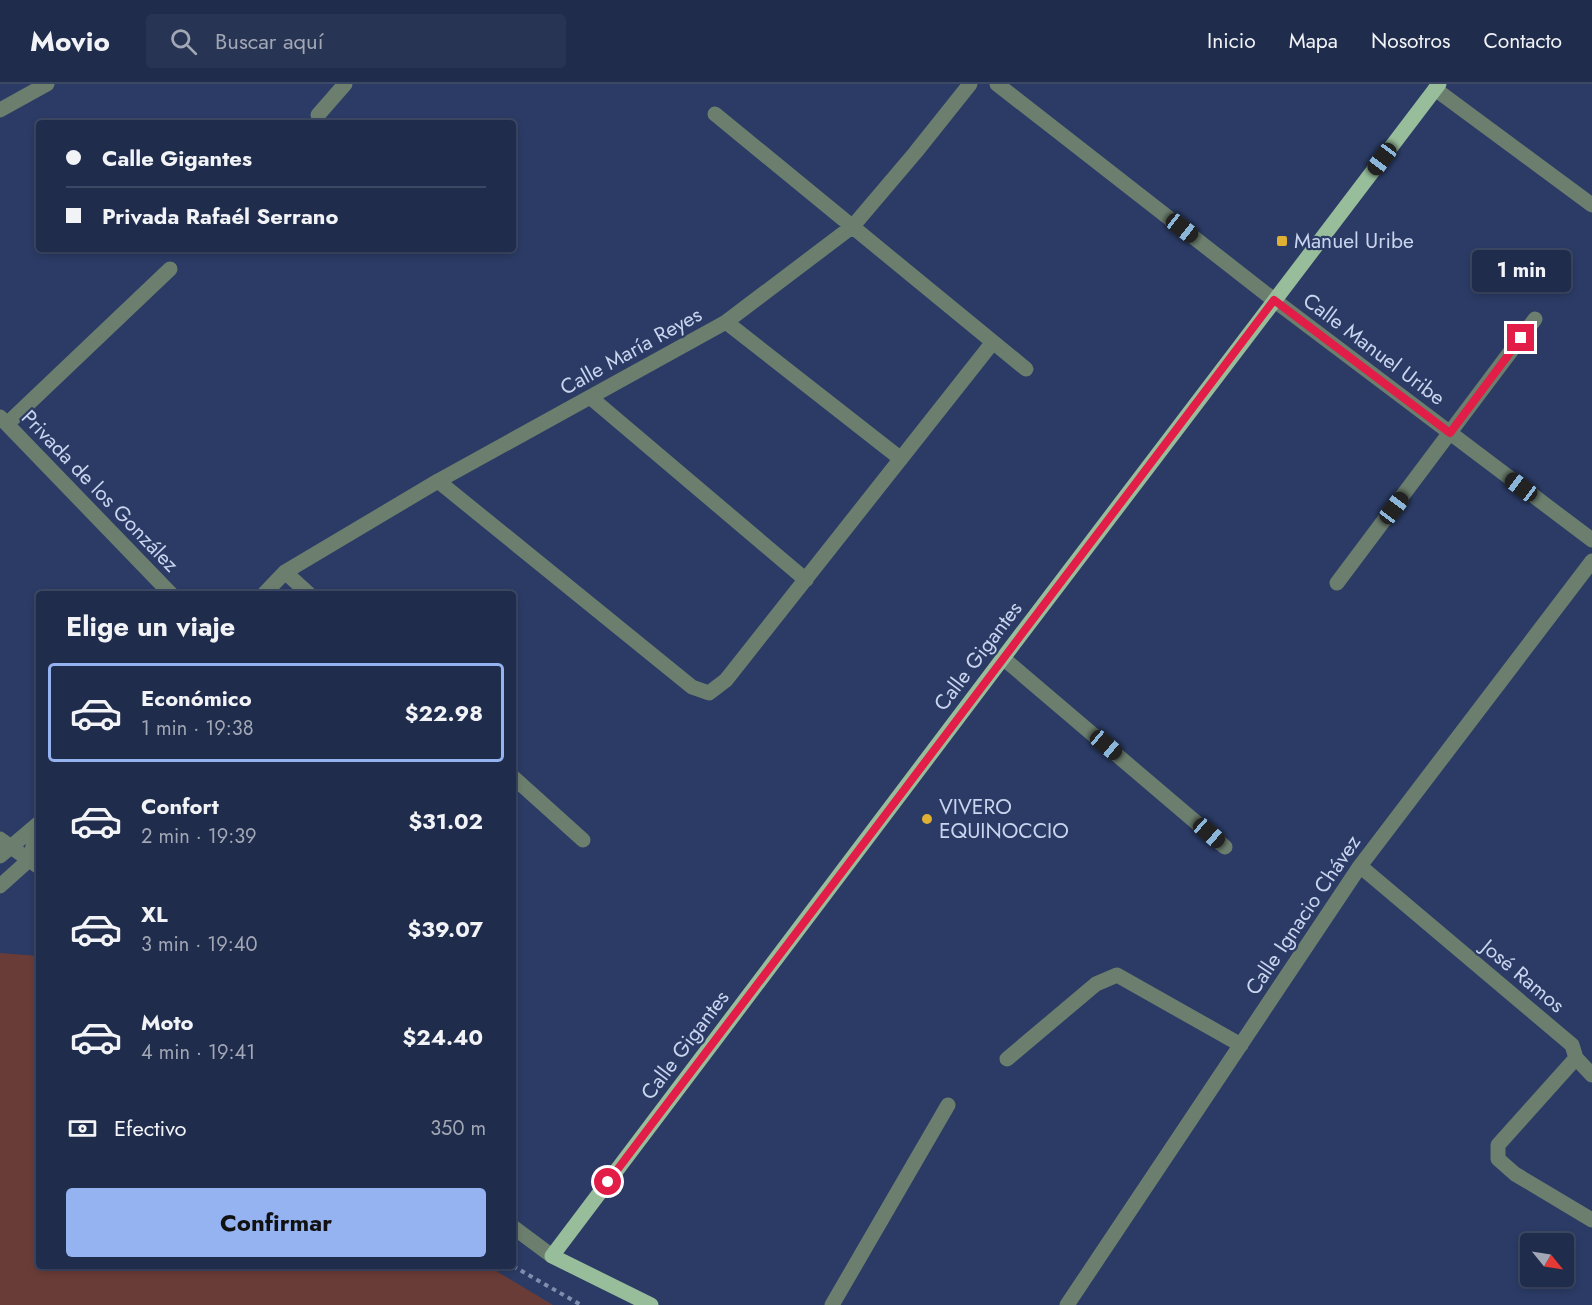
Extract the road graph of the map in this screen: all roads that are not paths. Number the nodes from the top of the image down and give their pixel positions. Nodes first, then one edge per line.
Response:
1 (47, 84) edge
2 (345, 84) edge
3 (970, 84) edge
4 (997, 84) edge
5 (1437, 87) edge
6 (0, 110) edge
7 (715, 114) dead end
8 (318, 115) dead end
9 (1592, 205) edge
10 (853, 226) junction
11 (170, 269) dead end
12 (1274, 300) junction
13 (1535, 319) dead end
14 (726, 322) junction
15 (993, 342) junction
16 (1026, 369) dead end
17 (590, 397) junction
18 (4, 421) edge
19 (1450, 433) junction
20 (901, 459) junction
21 (438, 481) junction
22 (1592, 540) edge
23 (1592, 561) edge
24 (285, 572) junction
25 (806, 580) junction
26 (1337, 583) dead end
27 (168, 591) edge
28 (267, 591) edge
29 (306, 591) edge
30 (1003, 658) junction
31 (516, 780) edge
32 (36, 827) edge
33 (583, 840) dead end
34 (4, 848) edge
35 (36, 848) edge
36 (1225, 848) dead end
37 (34, 864) edge
38 (1360, 866) junction
39 (0, 886) edge
40 (1240, 1045) junction
41 (1576, 1058) junction
42 (1007, 1059) dead end
43 (1592, 1075) edge
44 (948, 1105) dead end
45 (1592, 1220) edge
46 (516, 1229) edge
47 (552, 1256) junction
48 (651, 1305) edge
49 (832, 1305) edge
50 (1067, 1305) edge

1 - 6 street
2 - 8 street
3 - 10 street, Calle María Reyes
4 - 12 street, Calle Manuel Uribe
5 - 9 street
5 - 12 main road, Calle Gigantes
7 - 10 street
10 - 14 street, Calle María Reyes
10 - 15 street
11 - 18 street
12 - 19 street, Calle Manuel Uribe
12 - 30 main road, Calle Gigantes
13 - 19 street
14 - 17 street, Calle María Reyes
14 - 20 street
15 - 16 street
15 - 20 street
17 - 21 street, Calle María Reyes
17 - 25 street
18 - 27 street, Privada de los González
19 - 22 street, Calle Manuel Uribe
19 - 26 street
20 - 25 street
21 - 24 street, Calle María Reyes
21 - 25 street
23 - 38 street, Calle Ignacio Chávez
24 - 28 street, Calle María Reyes
24 - 29 street
30 - 36 street
30 - 47 main road, Calle Gigantes
31 - 33 street
32 - 34 street
34 - 37 street
35 - 37 street
37 - 39 street
38 - 40 street, Calle Ignacio Chávez
38 - 41 street, José Ramos
40 - 42 street
40 - 50 street, Calle Ignacio Chávez
41 - 43 street, José Ramos
41 - 45 street
44 - 49 street
46 - 47 street
47 - 48 main road

